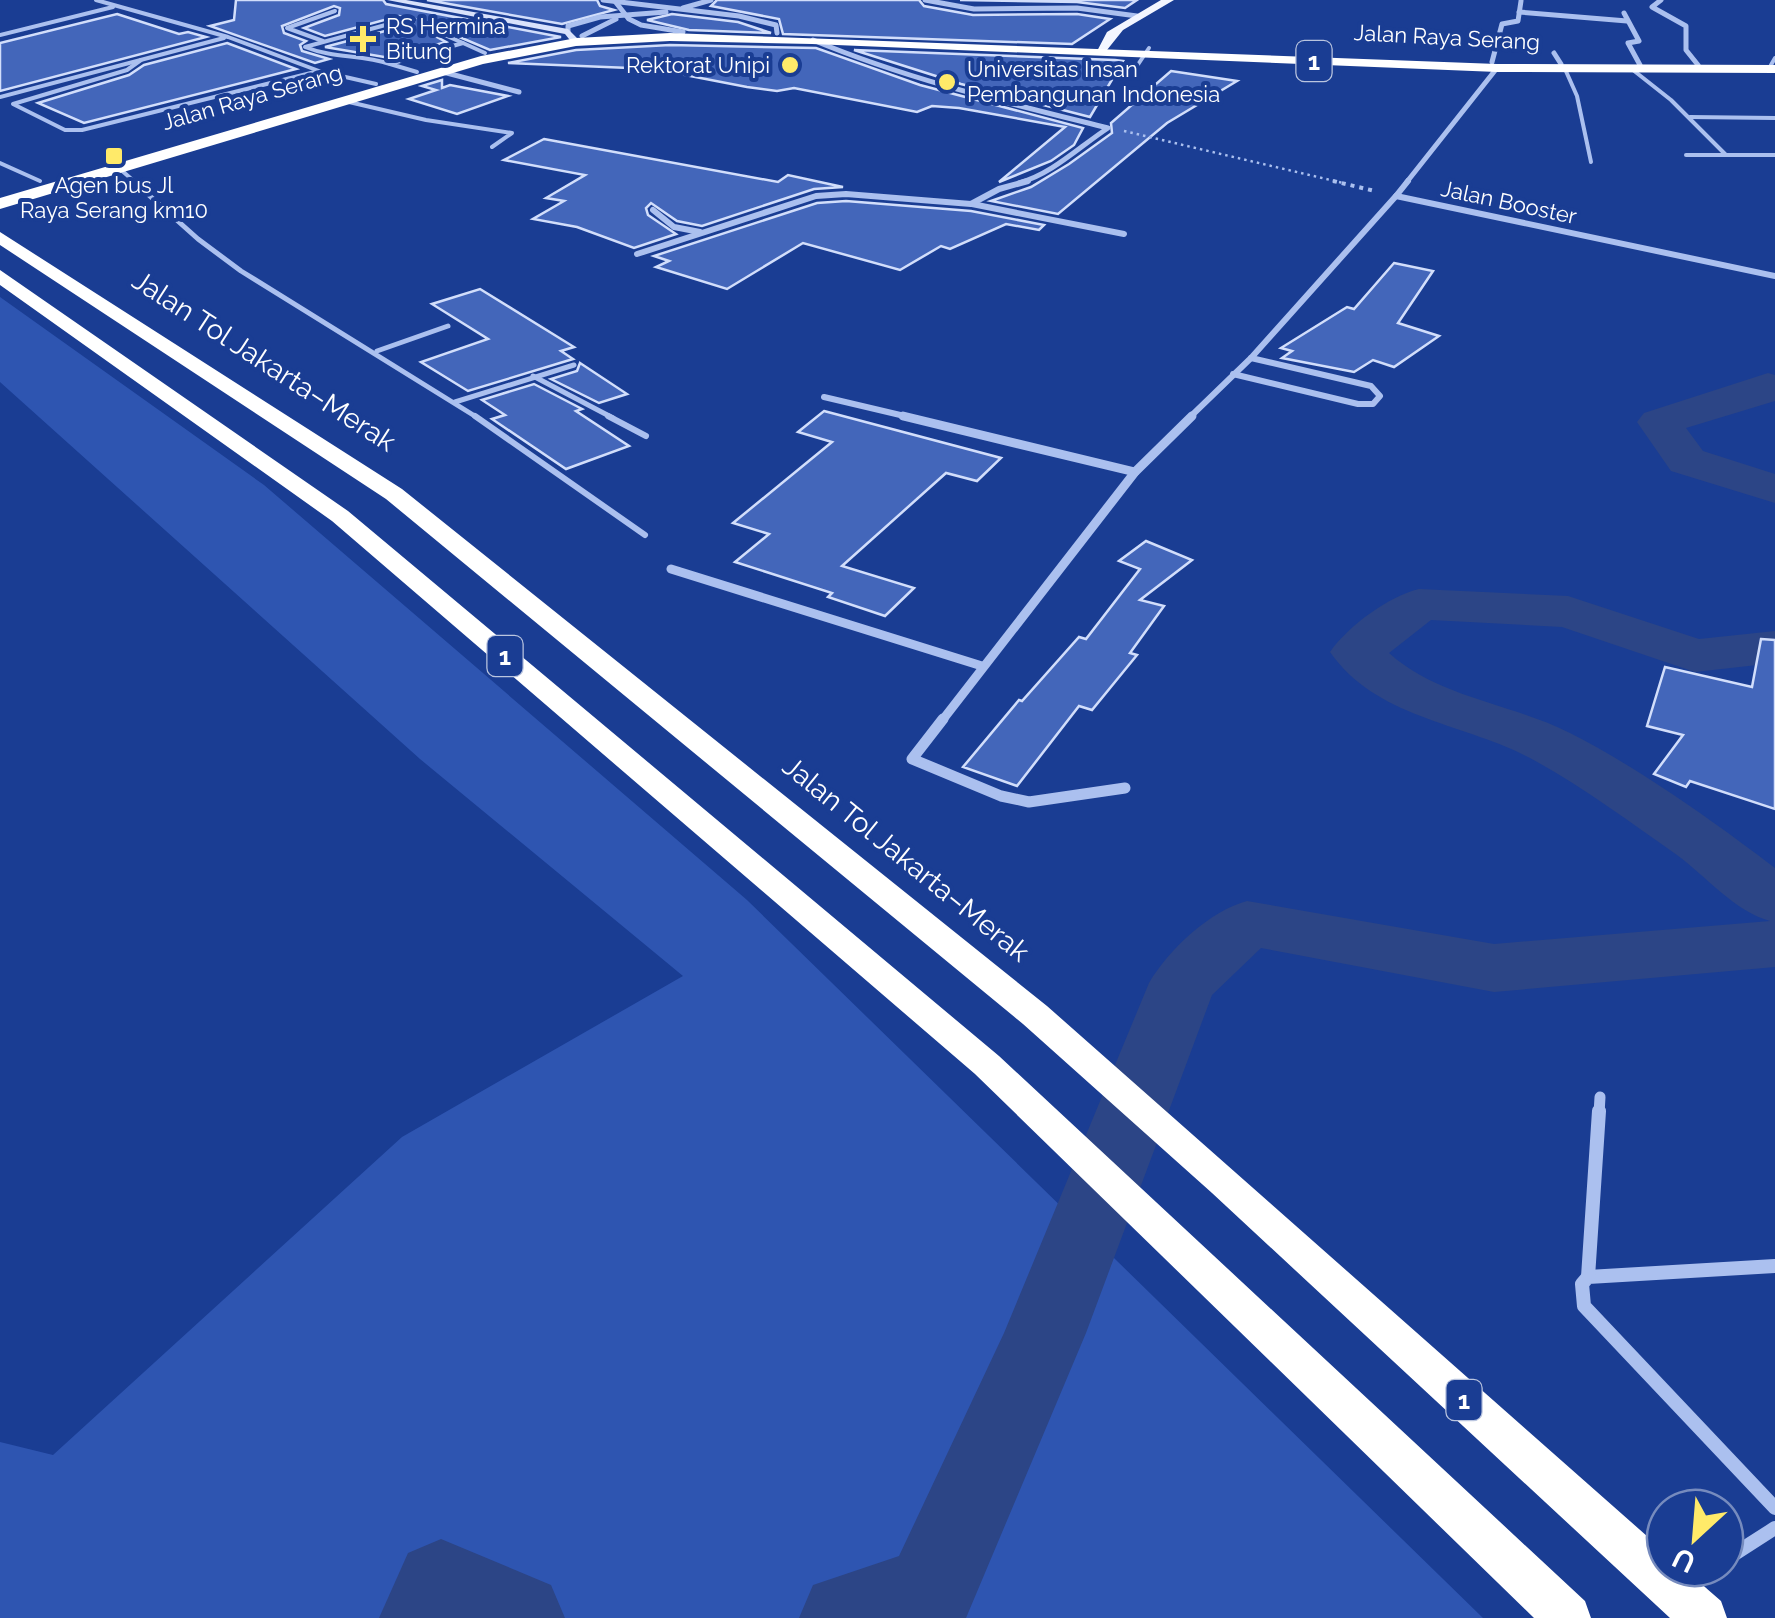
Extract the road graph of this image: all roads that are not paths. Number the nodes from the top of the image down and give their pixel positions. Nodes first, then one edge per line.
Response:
1 (96, 0) edge
2 (392, 0) edge
3 (603, 0) edge
4 (614, 0) edge
5 (710, 0) edge
6 (925, 0) edge
7 (991, 0) edge
8 (1170, 0) edge
9 (1661, 0) edge
10 (1520, 2) edge
11 (117, 6) junction
12 (979, 7) junction
13 (619, 10) junction
14 (336, 12) dead end
15 (672, 12) junction
16 (1519, 12) junction
17 (1624, 13) dead end
18 (1137, 16) junction
19 (411, 22) dead end
20 (1627, 22) junction
21 (682, 32) junction
22 (440, 33) dead end
23 (777, 33) junction
24 (0, 35) edge
25 (574, 36) junction
26 (228, 37) junction
27 (323, 40) junction
28 (812, 40) junction
29 (463, 43) junction
30 (1100, 48) junction
31 (485, 52) junction
32 (1148, 52) junction
33 (141, 60) junction
34 (1560, 62) junction
35 (390, 64) junction
36 (1774, 64) edge
37 (1698, 65) junction
38 (1637, 67) junction
39 (1493, 68) junction
40 (320, 72) junction
41 (416, 72) junction
42 (443, 72) junction
43 (1131, 76) dead end
44 (376, 84) junction
45 (519, 92) dead end
46 (0, 98) edge
47 (349, 102) junction
48 (1688, 118) junction
49 (1775, 118) edge
50 (492, 147) dead end
51 (1686, 155) dead end
52 (1726, 155) junction
53 (1775, 155) edge
54 (1591, 162) dead end
55 (0, 163) edge
56 (127, 164) junction
57 (40, 181) junction
58 (0, 193) edge
59 (1396, 196) junction
60 (0, 204) edge
61 (971, 204) junction
62 (653, 210) dead end
63 (706, 232) junction
64 (0, 234) edge
65 (1124, 234) dead end
66 (637, 254) dead end
67 (0, 276) edge
68 (1775, 276) edge
69 (448, 326) dead end
70 (377, 351) junction
71 (1251, 358) junction
72 (574, 365) dead end
73 (1233, 374) junction
74 (533, 376) junction
75 (824, 397) dead end
76 (456, 402) junction
77 (646, 436) dead end
78 (1135, 472) junction
79 (645, 535) dead end
80 (671, 569) dead end
81 (982, 666) junction
82 (1125, 788) dead end
83 (1600, 1097) dead end
84 (1775, 1266) edge
85 (1588, 1277) junction
86 (1775, 1508) edge
87 (1775, 1528) edge
88 (1745, 1547) edge
89 (1568, 1618) edge
90 (1704, 1618) edge

1 - 11 lane
2 - 25 street
3 - 15 street
4 - 13 street, bridge
5 - 15 street
6 - 12 street
7 - 12 street
8 - 18 main road
9 - 37 street
10 - 16 street
11 - 24 lane
11 - 26 lane
12 - 18 street
13 - 21 street, bridge
13 - 25 street, bridge
14 - 27 lane
15 - 23 street
15 - 25 street
16 - 20 street
16 - 39 street, Jalan Booster
17 - 20 street
18 - 30 main road
19 - 27 lane
20 - 38 street
21 - 23 highway, Jalan Raya Serang / 1
21 - 25 highway, Jalan Raya Serang / 1
22 - 29 lane
23 - 30 highway, Jalan Raya Serang / 1
25 - 28 highway, Jalan Raya Serang / 1
25 - 31 highway, Jalan Raya Serang / 1
25 - 42 highway, Jalan Raya Serang / 1
26 - 33 lane
26 - 40 lane
27 - 35 lane
28 - 30 highway, Jalan Raya Serang / 1
28 - 61 street
29 - 31 lane
29 - 35 lane
30 - 32 highway, Jalan Raya Serang / 1
31 - 41 highway, Jalan Raya Serang / 1
32 - 39 highway, Jalan Raya Serang / 1
32 - 39 highway, Jalan Raya Serang / 1
32 - 43 lane
33 - 40 lane
33 - 46 lane
34 - 38 highway, Jalan Raya Serang / 1
34 - 39 highway, Jalan Raya Serang / 1
34 - 54 lane, Jalan Raya Serang
35 - 41 lane
36 - 37 highway, Jalan Raya Serang / 1
36 - 38 highway, Jalan Raya Serang / 1
37 - 38 highway, Jalan Raya Serang / 1
38 - 48 lane
39 - 59 street, Jalan Booster
40 - 44 lane
41 - 44 highway, Jalan Raya Serang / 1
42 - 45 street
42 - 47 highway, Jalan Raya Serang / 1
44 - 56 highway, Jalan Raya Serang / 1
47 - 50 lane
47 - 56 highway, Jalan Raya Serang / 1
48 - 49 lane
48 - 52 lane
51 - 52 lane
52 - 53 lane
55 - 57 lane
56 - 57 highway, Jalan Raya Serang / 1
56 - 60 highway, Jalan Raya Serang / 1
56 - 64 highway
56 - 70 lane
57 - 58 highway, Jalan Raya Serang / 1
59 - 68 street, Jalan Booster
59 - 71 street
61 - 63 street
61 - 65 street
62 - 63 street
63 - 66 street
64 - 90 highway, Jalan Tol Jakarta–Merak / 1
67 - 89 highway, 1
69 - 70 lane
70 - 76 lane
71 - 73 street
71 - 73 street
72 - 74 lane
73 - 78 street
74 - 76 lane
74 - 77 lane
75 - 78 street
76 - 79 lane
78 - 81 street
80 - 81 street
81 - 82 street
83 - 85 street
84 - 85 street
85 - 86 street
87 - 88 street

